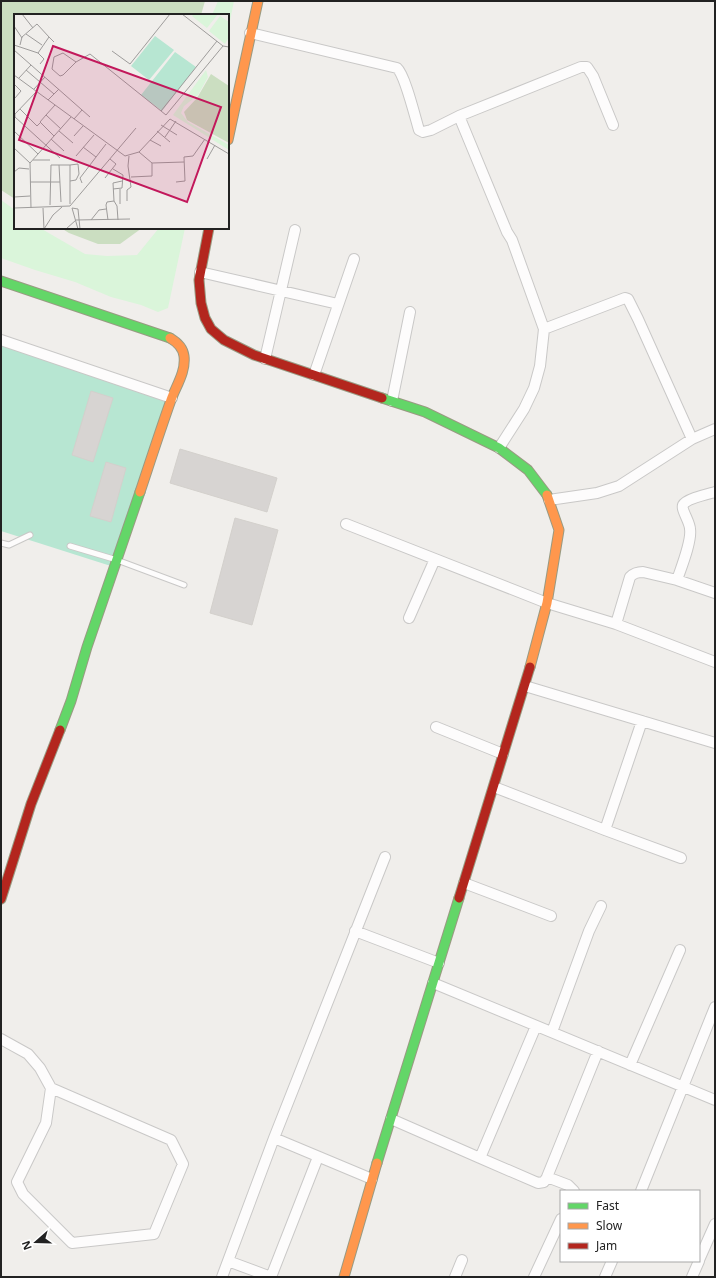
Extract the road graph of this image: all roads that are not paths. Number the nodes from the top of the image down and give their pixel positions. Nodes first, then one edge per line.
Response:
1 (258, 1) edge
2 (250, 33) junction
3 (459, 116) junction
4 (613, 125) dead end
5 (229, 135) edge
6 (209, 229) edge
7 (295, 230) dead end
8 (354, 259) dead end
9 (200, 272) junction
10 (1, 280) edge
11 (282, 291) junction
12 (338, 304) junction
13 (410, 312) dead end
14 (544, 329) junction
15 (1, 340) edge
16 (265, 359) junction
17 (314, 375) junction
18 (172, 398) junction
19 (392, 401) junction
20 (715, 429) edge
21 (692, 439) junction
22 (499, 448) junction
23 (715, 492) edge
24 (549, 500) junction
25 (346, 524) dead end
26 (30, 535) dead end
27 (1, 543) edge
28 (70, 546) dead end
29 (435, 559) junction
30 (117, 560) junction
31 (677, 580) junction
32 (184, 585) dead end
33 (715, 593) edge
34 (547, 603) junction
35 (409, 618) dead end
36 (616, 624) junction
37 (715, 662) edge
38 (525, 686) junction
39 (642, 721) junction
40 (436, 727) dead end
41 (715, 743) edge
42 (503, 754) junction
43 (494, 787) junction
44 (605, 830) junction
45 (385, 857) dead end
46 (681, 858) dead end
47 (464, 883) junction
48 (1, 899) edge
49 (601, 906) dead end
50 (550, 916) dead end
51 (354, 931) junction
52 (680, 950) dead end
53 (440, 963) junction
54 (433, 983) junction
55 (715, 1007) edge
56 (536, 1026) junction
57 (552, 1032) junction
58 (1, 1039) edge
59 (598, 1051) junction
60 (630, 1065) junction
61 (684, 1087) junction
62 (51, 1088) junction
63 (715, 1100) edge
64 (391, 1119) junction
65 (274, 1138) junction
66 (318, 1157) junction
67 (480, 1158) junction
68 (547, 1177) junction
69 (372, 1179) junction
70 (574, 1190) edge
71 (641, 1190) edge
72 (560, 1221) edge
73 (715, 1224) edge
74 (700, 1259) edge
75 (462, 1260) dead end
76 (228, 1261) junction
77 (612, 1262) edge
78 (699, 1262) edge
79 (222, 1277) edge
80 (271, 1277) edge
81 (344, 1277) edge
82 (455, 1277) edge
83 (534, 1277) edge
84 (605, 1277) edge
85 (692, 1277) edge

1 - 2 street
2 - 3 street
2 - 5 street
3 - 4 street
3 - 14 street
6 - 9 street
7 - 11 street
8 - 12 street
9 - 11 street
9 - 16 street
10 - 18 street
11 - 12 street
11 - 16 street
12 - 17 street
13 - 19 street
14 - 21 street
14 - 22 street
15 - 18 street
16 - 17 street
17 - 19 street
18 - 30 street
19 - 22 street
20 - 21 street
21 - 24 street
22 - 24 street
23 - 31 street
24 - 34 street
25 - 29 street
26 - 27 lane
28 - 30 lane
29 - 34 street
29 - 35 street
30 - 32 lane
30 - 48 street
31 - 33 street
31 - 36 street
34 - 36 street
34 - 38 street
36 - 37 street
38 - 39 street
38 - 42 street
39 - 41 street
39 - 44 street
40 - 42 street
42 - 43 street
43 - 44 street
43 - 47 street
44 - 46 street
45 - 51 street
47 - 50 street
47 - 53 street
49 - 57 street
51 - 53 street
51 - 65 street
52 - 60 street
53 - 54 street
54 - 56 street
54 - 64 street
55 - 61 street
56 - 57 street
56 - 67 street
57 - 59 street
58 - 62 street
59 - 60 street
59 - 68 street
60 - 61 street
61 - 63 street
61 - 71 street
62 - 62 street
64 - 67 street
64 - 69 street
65 - 66 street
65 - 76 street
66 - 69 street
66 - 80 street
67 - 68 street
68 - 70 street
69 - 81 street
72 - 83 street
73 - 74 street
75 - 82 street
76 - 79 street
76 - 80 street
77 - 84 street
78 - 85 street

